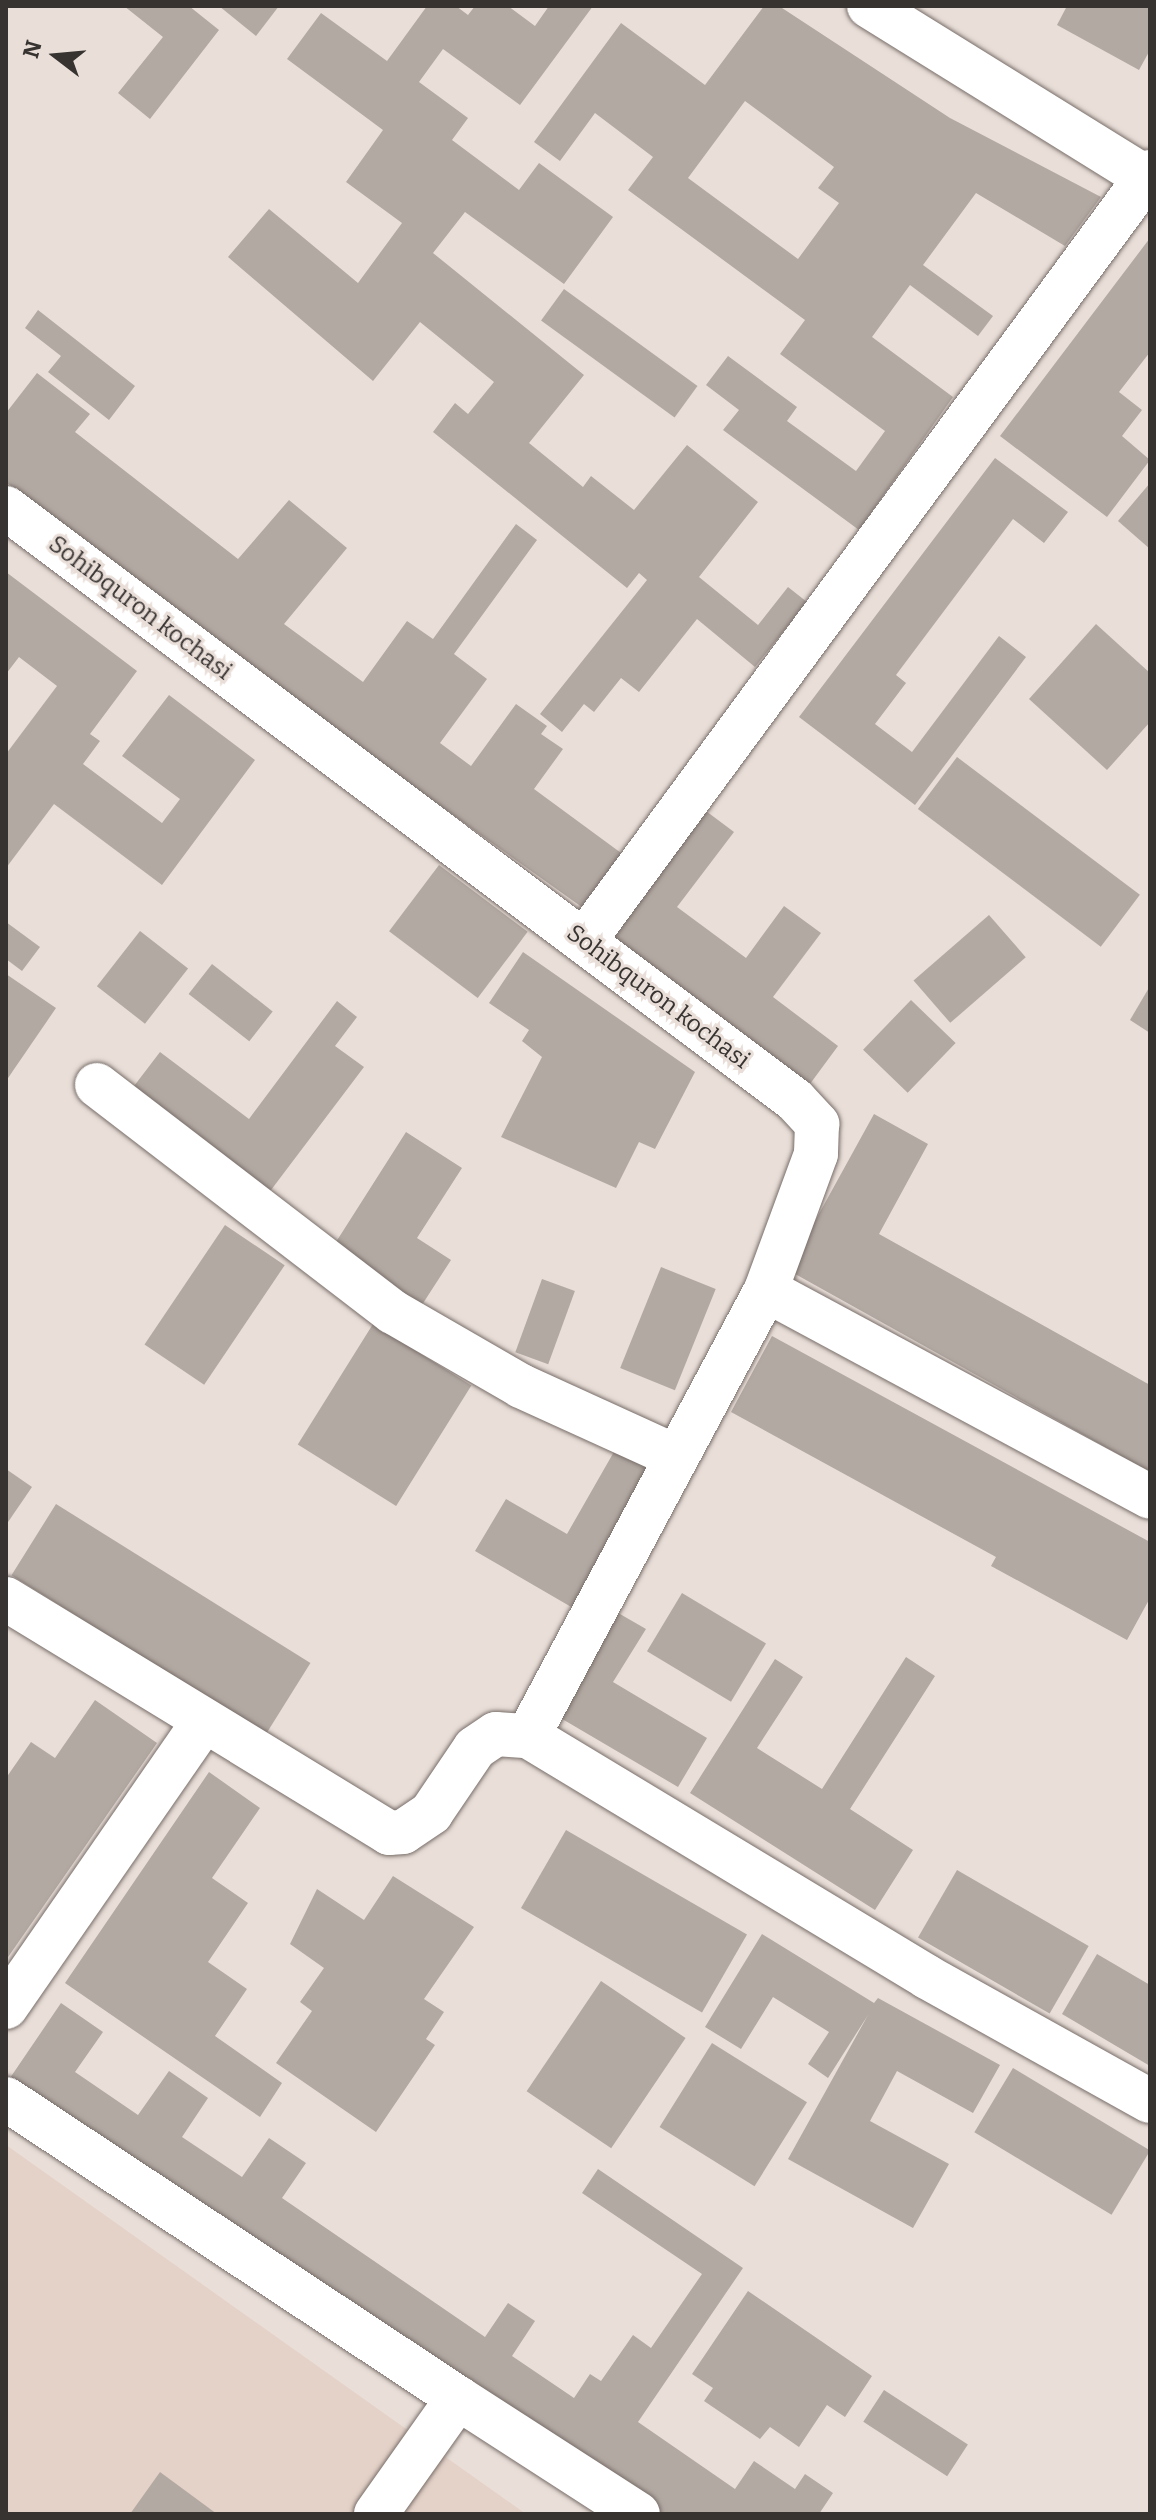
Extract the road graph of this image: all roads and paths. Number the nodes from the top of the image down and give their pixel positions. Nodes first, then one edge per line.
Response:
1 (869, 6) edge
2 (1149, 177) edge
3 (6, 508) edge
4 (584, 941) junction
5 (97, 1085) dead end
6 (766, 1290) junction
7 (677, 1457) junction
8 (1150, 1497) edge
9 (6, 1599) edge
10 (204, 1721) junction
11 (528, 1736) junction
12 (6, 2007) edge
13 (6, 2099) edge
14 (1150, 2101) edge
15 (458, 2398) junction
16 (376, 2514) edge
17 (638, 2514) edge

1 - 2 street
2 - 4 street
3 - 4 street, Sohibquron kochasi
4 - 6 street, Sohibquron kochasi
5 - 7 street
6 - 7 street
6 - 8 street
7 - 11 street
9 - 10 street
10 - 11 street
10 - 12 street
11 - 14 street
13 - 15 street
15 - 16 street
15 - 17 street

